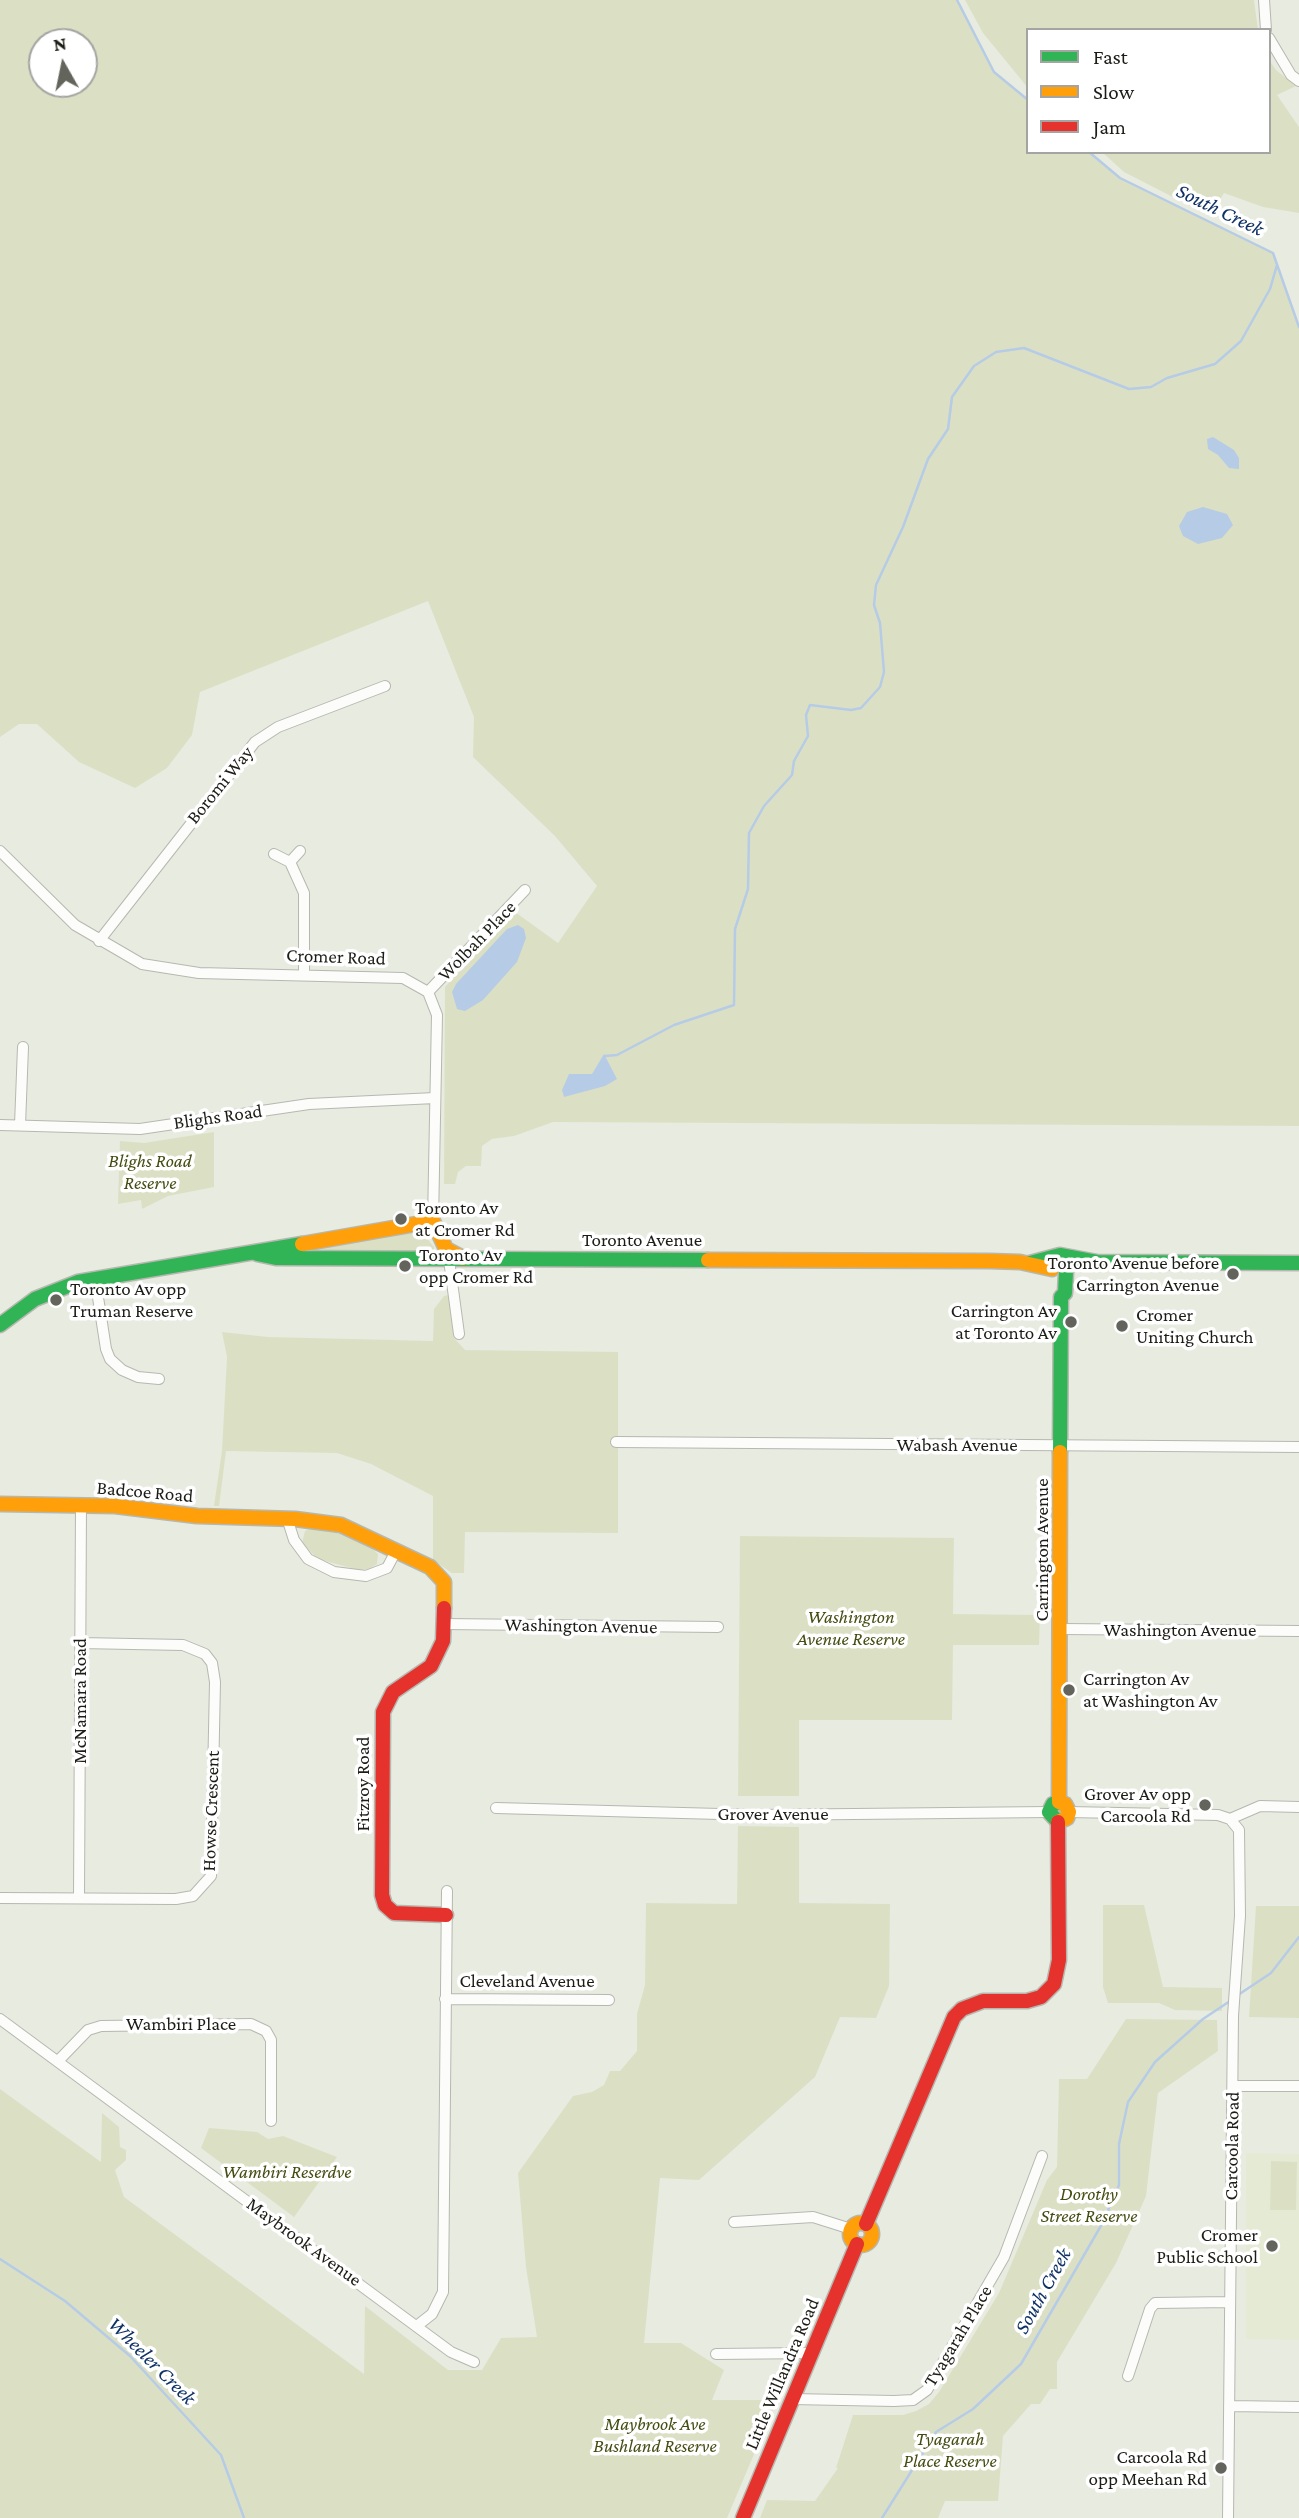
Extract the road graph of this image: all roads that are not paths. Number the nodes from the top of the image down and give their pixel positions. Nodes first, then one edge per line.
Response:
1 (1264, 0) edge
2 (1266, 28) edge
3 (1271, 41) edge
4 (1299, 81) edge
5 (385, 686) dead end
6 (0, 851) edge
7 (299, 851) dead end
8 (274, 854) dead end
9 (290, 862) junction
10 (525, 890) dead end
11 (99, 942) junction
12 (304, 975) junction
13 (428, 992) junction
14 (23, 1047) dead end
15 (435, 1098) junction
16 (0, 1125) edge
17 (20, 1125) junction
18 (433, 1221) junction
19 (257, 1254) junction
20 (456, 1259) junction
21 (1299, 1263) edge
22 (1060, 1266) junction
23 (95, 1278) junction
24 (0, 1325) edge
25 (459, 1334) dead end
26 (159, 1379) dead end
27 (616, 1442) dead end
28 (1061, 1446) junction
29 (1299, 1447) edge
30 (0, 1504) edge
31 (81, 1505) junction
32 (287, 1518) junction
33 (396, 1551) junction
34 (444, 1624) junction
35 (718, 1627) dead end
36 (1061, 1629) junction
37 (1299, 1631) edge
38 (81, 1643) junction
39 (1299, 1807) edge
40 (496, 1808) dead end
41 (1059, 1812) junction
42 (1230, 1819) junction
43 (447, 1891) dead end
44 (0, 1898) edge
45 (79, 1898) junction
46 (446, 1915) junction
47 (445, 1999) junction
48 (608, 2000) dead end
49 (0, 2019) edge
50 (58, 2061) junction
51 (1233, 2086) junction
52 (1299, 2086) edge
53 (271, 2121) dead end
54 (1042, 2156) dead end
55 (734, 2222) dead end
56 (866, 2224) junction
57 (851, 2229) junction
58 (857, 2244) junction
59 (1230, 2301) junction
60 (418, 2325) junction
61 (813, 2353) junction
62 (716, 2354) dead end
63 (474, 2362) dead end
64 (1128, 2376) dead end
65 (792, 2399) junction
66 (1229, 2406) junction
67 (1299, 2407) edge
68 (743, 2518) edge
69 (1228, 2518) edge

1 - 2 street
3 - 4 street
5 - 11 street, Boromi Way
6 - 11 street, Cromer Road
7 - 9 street
8 - 9 street
9 - 12 street
10 - 13 street, Wolbah Place
11 - 12 street, Cromer Road
12 - 13 street, Cromer Road
13 - 15 street
14 - 17 street
15 - 17 street, Blighs Road
15 - 18 street
16 - 17 street, Blighs Road
18 - 19 street, Toronto Avenue
18 - 20 street
19 - 20 street, Toronto Avenue
19 - 23 street, Toronto Avenue
20 - 22 street, Toronto Avenue
20 - 25 street
21 - 22 street, Toronto Avenue
22 - 28 street, Carrington Avenue
23 - 24 street, Toronto Avenue
23 - 26 street
27 - 28 street, Wabash Avenue
28 - 29 street, Wabash Avenue
28 - 36 street, Carrington Avenue
30 - 31 street, Badcoe Road
31 - 32 street, Badcoe Road
31 - 38 street, McNamara Road
32 - 33 street, Badcoe Road
32 - 33 street
33 - 34 street, Badcoe Road
34 - 35 street, Washington Avenue
34 - 46 street, Fitzroy Road
36 - 37 street, Washington Avenue
36 - 41 street, Carrington Avenue
38 - 45 street, McNamara Road
38 - 45 street, Howse Crescent
39 - 42 street, Grover Avenue
40 - 41 street, Grover Avenue
41 - 42 street, Grover Avenue
41 - 56 street, Carrington Avenue
42 - 51 street, Carcoola Road
43 - 46 street
44 - 45 street, Howse Crescent
46 - 47 street
47 - 48 street, Cleveland Avenue
47 - 60 street
49 - 50 street, Maybrook Avenue
50 - 53 street, Wambiri Place
50 - 60 street, Maybrook Avenue
51 - 52 street
51 - 59 street, Carcoola Road
54 - 65 street, Tyagarah Place
55 - 57 street
56 - 57 street
56 - 58 street
57 - 58 street
58 - 61 street, Little Willandra Road
59 - 64 street
59 - 66 street, Carcoola Road
60 - 63 street, Maybrook Avenue
61 - 62 street
61 - 65 street, Little Willandra Road
65 - 68 street, Little Willandra Road
66 - 67 street
66 - 69 street, Carcoola Road

